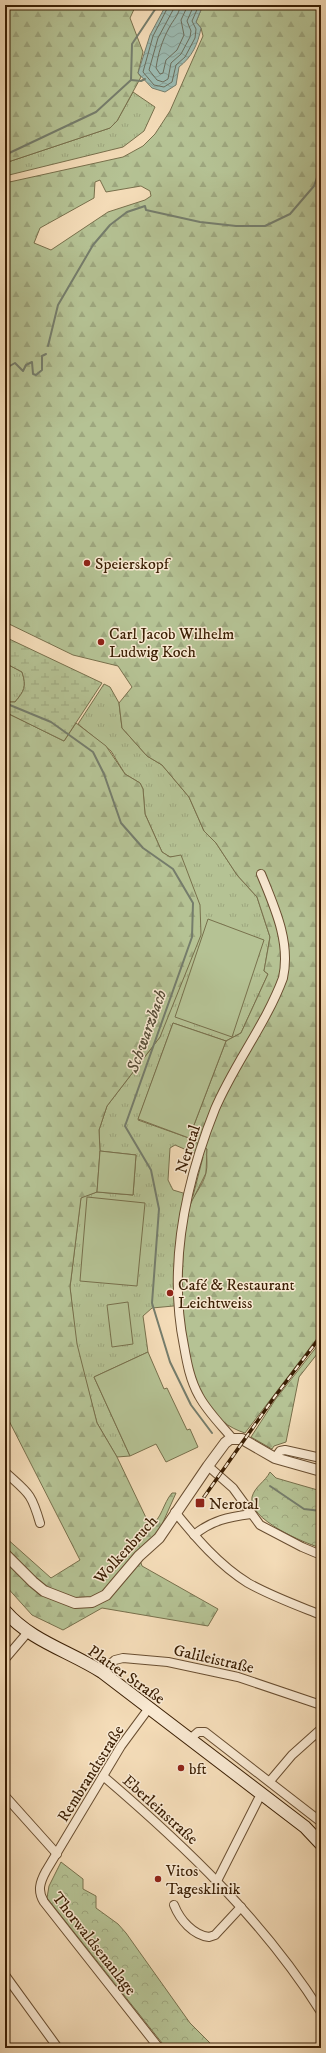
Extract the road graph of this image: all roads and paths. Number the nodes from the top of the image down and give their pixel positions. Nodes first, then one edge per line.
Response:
1 (261, 874) dead end
2 (232, 1438) junction
3 (275, 1458) junction
4 (321, 1458) edge
5 (208, 1466) junction
6 (321, 1471) edge
7 (5, 1472) edge
8 (175, 1512) junction
9 (251, 1514) junction
10 (40, 1523) dead end
11 (194, 1535) junction
12 (5, 1554) edge
13 (321, 1555) edge
14 (5, 1611) edge
15 (321, 1615) edge
16 (28, 1632) junction
17 (5, 1659) edge
18 (102, 1672) junction
19 (321, 1705) edge
20 (149, 1708) junction
21 (321, 1729) edge
22 (190, 1739) junction
23 (103, 1776) junction
24 (270, 1781) junction
25 (261, 1794) junction
26 (5, 1796) edge
27 (321, 1822) edge
28 (321, 1844) edge
29 (57, 1854) junction
30 (217, 1881) junction
31 (174, 1905) dead end
32 (241, 1907) junction
33 (5, 1975) edge
34 (321, 2012) edge
35 (58, 2048) edge
36 (159, 2048) edge

1 - 2 street, Nerotal
2 - 3 street
2 - 5 street
3 - 4 street
3 - 6 street
5 - 8 street, Wolkenbruch
5 - 9 street
7 - 10 street
8 - 11 street
8 - 12 street, Wolkenbruch
9 - 11 street
9 - 13 street
11 - 15 street
14 - 16 main road, Platter Straße
16 - 17 street
16 - 18 main road, Platter Straße
18 - 19 street, Galileistraße
18 - 20 main road, Platter Straße
20 - 22 main road, Platter Straße
20 - 23 street, Rembrandtstraße
21 - 24 street
22 - 24 street
22 - 25 main road, Platter Straße
23 - 29 street, Rembrandtstraße
23 - 30 street, Eberleinstraße
24 - 27 street
25 - 28 main road, Platter Straße
25 - 30 street
26 - 29 street
29 - 36 street, Thorwaldsenanlage
30 - 32 street, Eberleinstraße
31 - 32 street
32 - 34 street, Eberleinstraße
33 - 35 street

